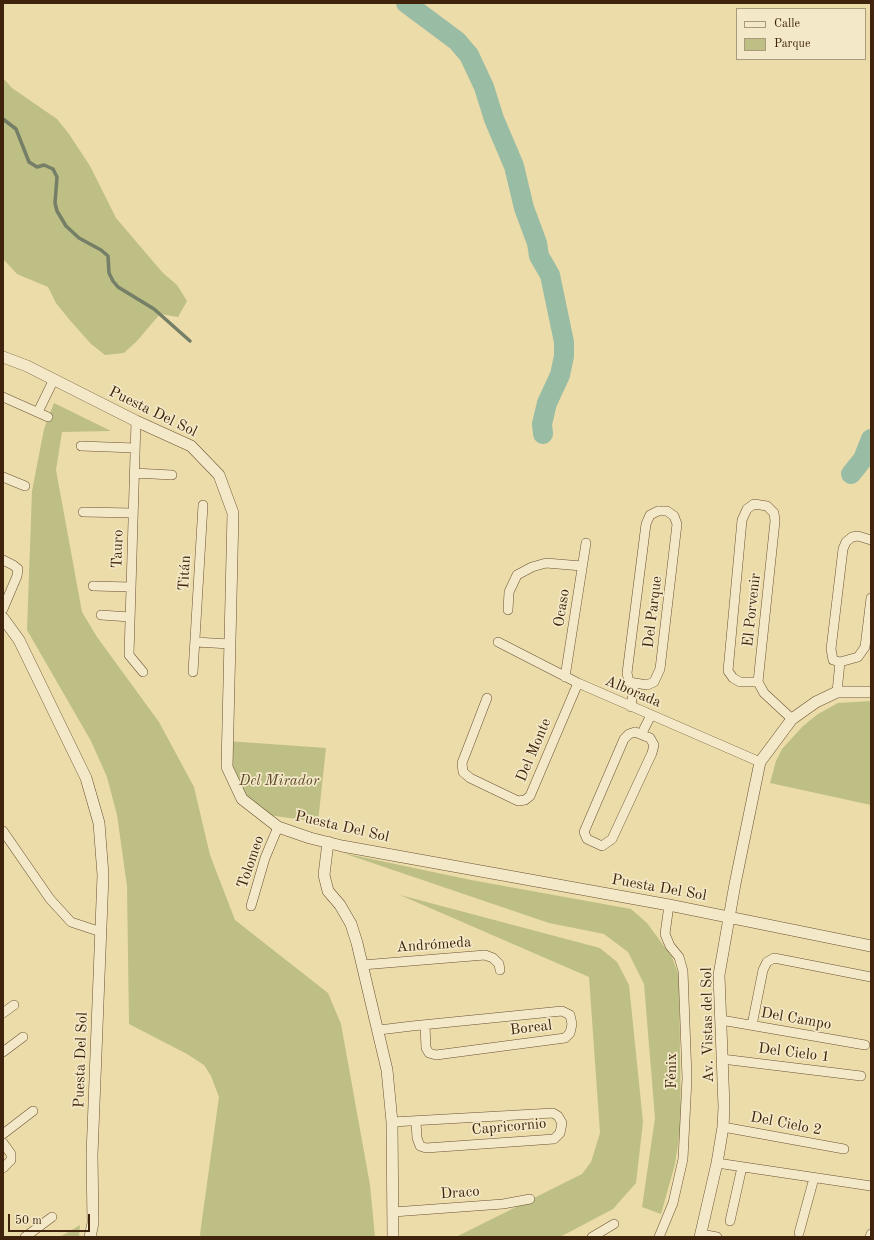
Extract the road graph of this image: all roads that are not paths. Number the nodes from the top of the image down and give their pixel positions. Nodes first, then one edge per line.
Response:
1 (3, 357) edge
2 (54, 379) junction
3 (3, 397) edge
4 (38, 412) junction
5 (48, 417) dead end
6 (136, 421) junction
7 (81, 446) dead end
8 (135, 448) junction
9 (134, 473) junction
10 (172, 475) dead end
11 (3, 477) edge
12 (25, 486) dead end
13 (203, 505) dead end
14 (83, 512) dead end
15 (133, 513) junction
16 (871, 540) edge
17 (586, 543) dead end
18 (3, 560) edge
19 (582, 566) junction
20 (93, 586) dead end
21 (131, 587) junction
22 (871, 598) edge
23 (3, 609) edge
24 (508, 610) dead end
25 (101, 615) dead end
26 (130, 616) junction
27 (3, 618) edge
28 (195, 642) junction
29 (498, 642) dead end
30 (230, 644) junction
31 (840, 662) junction
32 (143, 672) dead end
33 (193, 672) dead end
34 (564, 677) junction
35 (758, 682) junction
36 (578, 683) junction
37 (634, 683) junction
38 (837, 692) junction
39 (871, 692) edge
40 (487, 698) dead end
41 (630, 707) junction
42 (651, 715) junction
43 (792, 718) junction
44 (642, 733) junction
45 (760, 762) junction
46 (278, 827) junction
47 (3, 831) edge
48 (328, 842) junction
49 (669, 905) junction
50 (251, 906) dead end
51 (729, 916) junction
52 (101, 932) junction
53 (871, 946) edge
54 (362, 964) junction
55 (500, 970) dead end
56 (871, 978) edge
57 (14, 1005) dead end
58 (3, 1013) edge
59 (721, 1020) junction
60 (424, 1025) junction
61 (752, 1025) junction
62 (378, 1030) junction
63 (23, 1037) dead end
64 (865, 1045) dead end
65 (3, 1052) edge
66 (722, 1059) junction
67 (861, 1076) dead end
68 (33, 1111) dead end
69 (392, 1122) junction
70 (416, 1122) junction
71 (723, 1127) junction
72 (3, 1134) edge
73 (3, 1143) edge
74 (844, 1149) dead end
75 (717, 1163) junction
76 (3, 1168) edge
77 (742, 1168) junction
78 (814, 1178) junction
79 (871, 1186) edge
80 (530, 1199) dead end
81 (393, 1212) junction
82 (52, 1217) dead end
83 (730, 1221) dead end
84 (614, 1224) dead end
85 (799, 1233) dead end
86 (871, 1234) edge
87 (700, 1236) edge
88 (25, 1237) edge
89 (90, 1237) edge
90 (394, 1237) edge
91 (592, 1237) edge
92 (659, 1237) edge
93 (716, 1237) edge
94 (870, 1237) edge

1 - 2 street, Puesta Del Sol
2 - 4 street
2 - 6 street, Puesta Del Sol
3 - 4 street
4 - 5 street
6 - 8 street, Tauro
6 - 30 street, Puesta Del Sol
7 - 8 street
8 - 9 street, Tauro
9 - 10 street
9 - 15 street, Tauro
11 - 12 street
13 - 28 street, Titán
14 - 15 street
15 - 21 street, Tauro
16 - 31 street
17 - 19 street, Ocaso
18 - 23 street
19 - 24 street
19 - 34 street, Ocaso
20 - 21 street
21 - 26 street, Tauro
22 - 31 street
25 - 26 street
26 - 32 street, Tauro
27 - 52 street, Puesta Del Sol
28 - 30 street
28 - 33 street, Titán
29 - 34 street, Alborada
30 - 46 street, Puesta Del Sol
31 - 38 street
34 - 36 street, Alborada
35 - 35 street, El Porvenir
35 - 43 street
36 - 40 street, Del Monte
36 - 41 street, Alborada
37 - 37 street, Del Parque
37 - 41 street
38 - 39 street, Av. Vistas del Sol
38 - 43 street, Av. Vistas del Sol
41 - 42 street, Alborada
42 - 44 street
42 - 45 street, Alborada
43 - 45 street, Av. Vistas del Sol
44 - 44 street
45 - 51 street, Av. Vistas del Sol
46 - 48 street, Puesta Del Sol
46 - 50 street, Tolomeo
47 - 52 street
48 - 49 street, Puesta Del Sol
48 - 54 street
49 - 51 street, Puesta Del Sol
49 - 92 street, Fénix
51 - 53 street, Puesta Del Sol
51 - 59 street, Av. Vistas del Sol
52 - 89 street, Puesta Del Sol
54 - 55 street, Andrómeda
54 - 62 street
56 - 61 street
57 - 58 street
59 - 61 street, Del Campo
59 - 66 street, Av. Vistas del Sol
60 - 60 street, Boreal
60 - 62 street, Boreal
61 - 64 street, Del Campo
62 - 69 street
63 - 65 street
66 - 67 street, Del Cielo 1
66 - 71 street, Av. Vistas del Sol
68 - 72 street
69 - 70 street, Capricornio
69 - 81 street
70 - 70 street, Capricornio
71 - 74 street, Del Cielo 2
71 - 75 street, Av. Vistas del Sol
73 - 76 street
75 - 77 street
75 - 87 street, Av. Vistas del Sol
77 - 78 street
77 - 83 street
78 - 79 street
78 - 85 street
80 - 81 street, Draco
81 - 90 street
82 - 88 street
84 - 91 street
86 - 94 street
87 - 93 street

